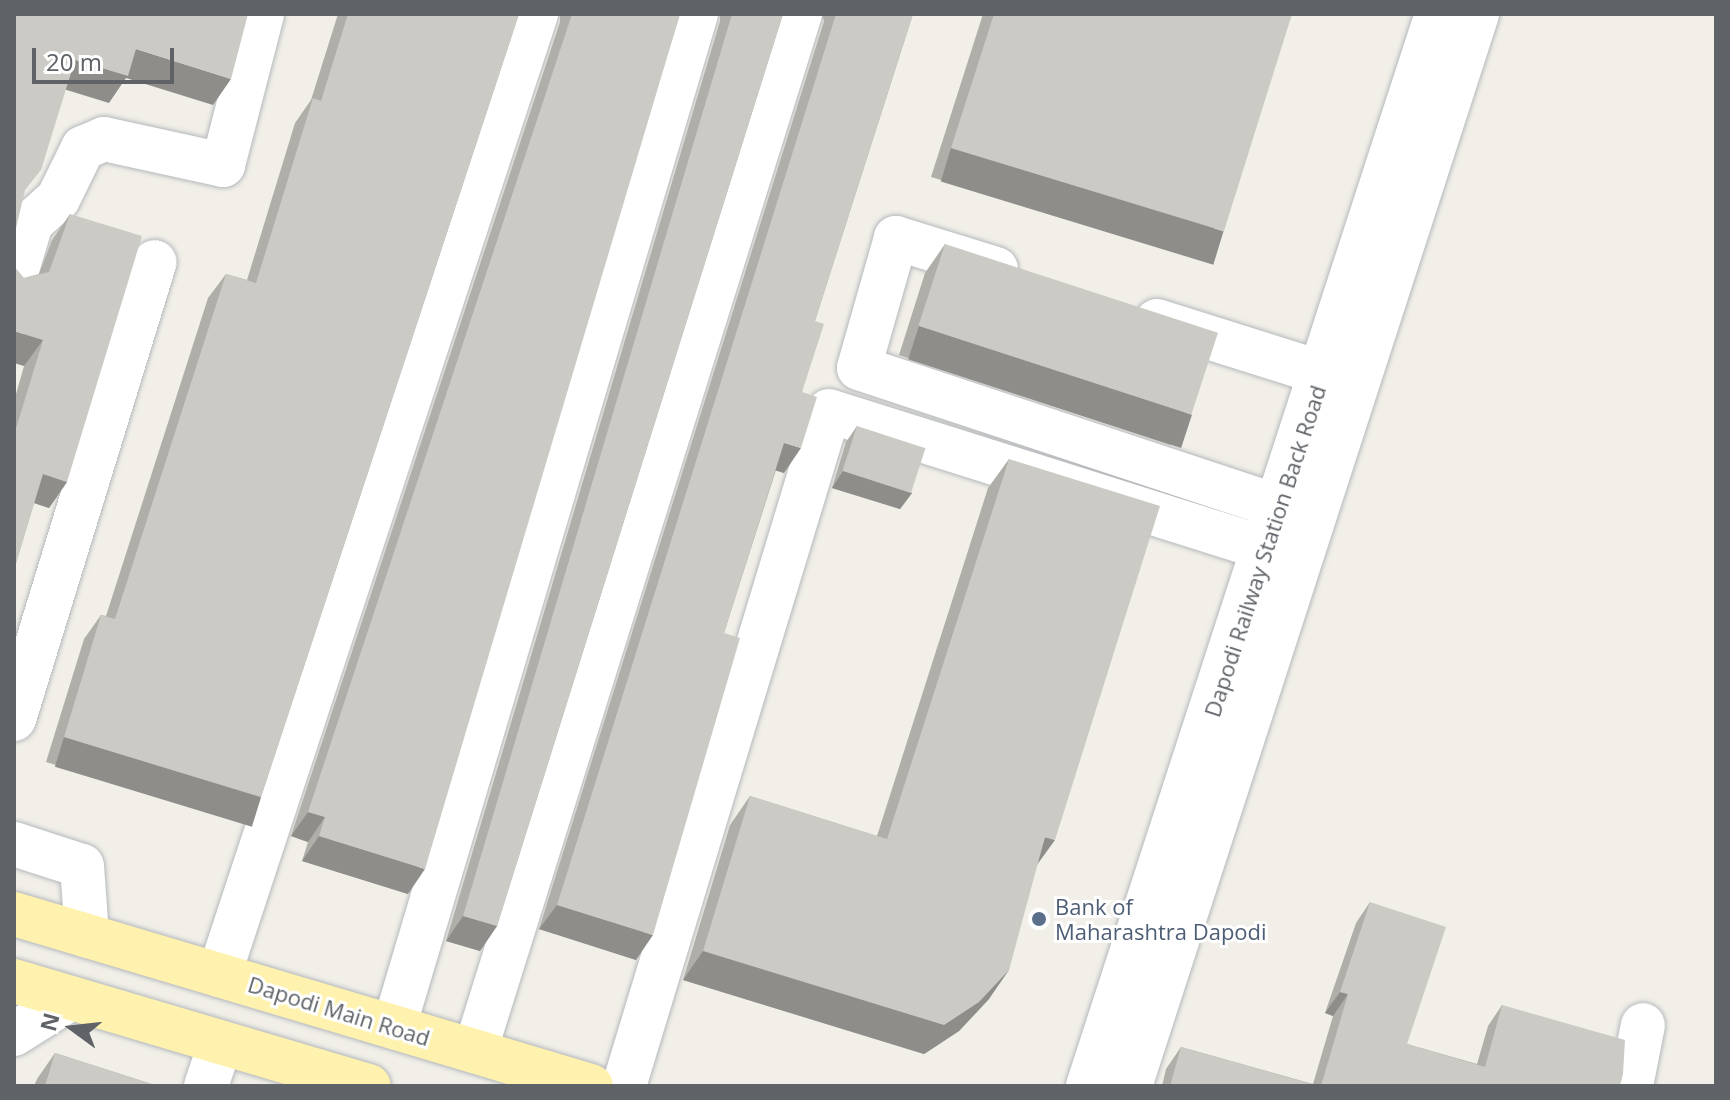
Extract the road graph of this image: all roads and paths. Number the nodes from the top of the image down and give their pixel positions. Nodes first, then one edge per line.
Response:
1 (262, 14) edge
2 (536, 14) edge
3 (696, 14) edge
4 (800, 14) edge
5 (1437, 14) edge
6 (1477, 14) edge
7 (155, 262) dead end
8 (14, 280) edge
9 (1030, 281) edge
10 (1120, 309) edge
11 (1322, 373) junction
12 (1280, 507) junction
13 (1266, 549) junction
14 (14, 719) edge
15 (14, 844) edge
16 (14, 914) edge
17 (87, 936) junction
18 (219, 975) junction
19 (14, 981) edge
20 (71, 998) junction
21 (1643, 1025) dead end
22 (394, 1027) junction
23 (15, 1038) edge
24 (221, 1042) junction
25 (475, 1051) junction
26 (206, 1086) edge
27 (369, 1086) edge
28 (591, 1086) edge
29 (624, 1086) edge
30 (1088, 1086) edge
31 (1130, 1086) edge
32 (1631, 1086) edge

1 - 8 street
2 - 18 street
3 - 22 street
4 - 25 street
5 - 11 street, Dapodi Railway Station Back Road
6 - 31 street, Dapodi Railway Station Back Road
7 - 14 street
9 - 12 street
10 - 11 street
11 - 12 street, Dapodi Railway Station Back Road
12 - 13 street, Dapodi Railway Station Back Road
13 - 29 street
13 - 30 street, Dapodi Railway Station Back Road
15 - 17 street
16 - 17 main road, Dapodi Main Road
17 - 18 main road, Dapodi Main Road
18 - 22 main road, Dapodi Main Road
19 - 20 main road
20 - 23 street
20 - 24 main road
21 - 32 street
22 - 25 main road, Dapodi Main Road
24 - 26 street
24 - 27 main road
25 - 28 main road, Dapodi Main Road

